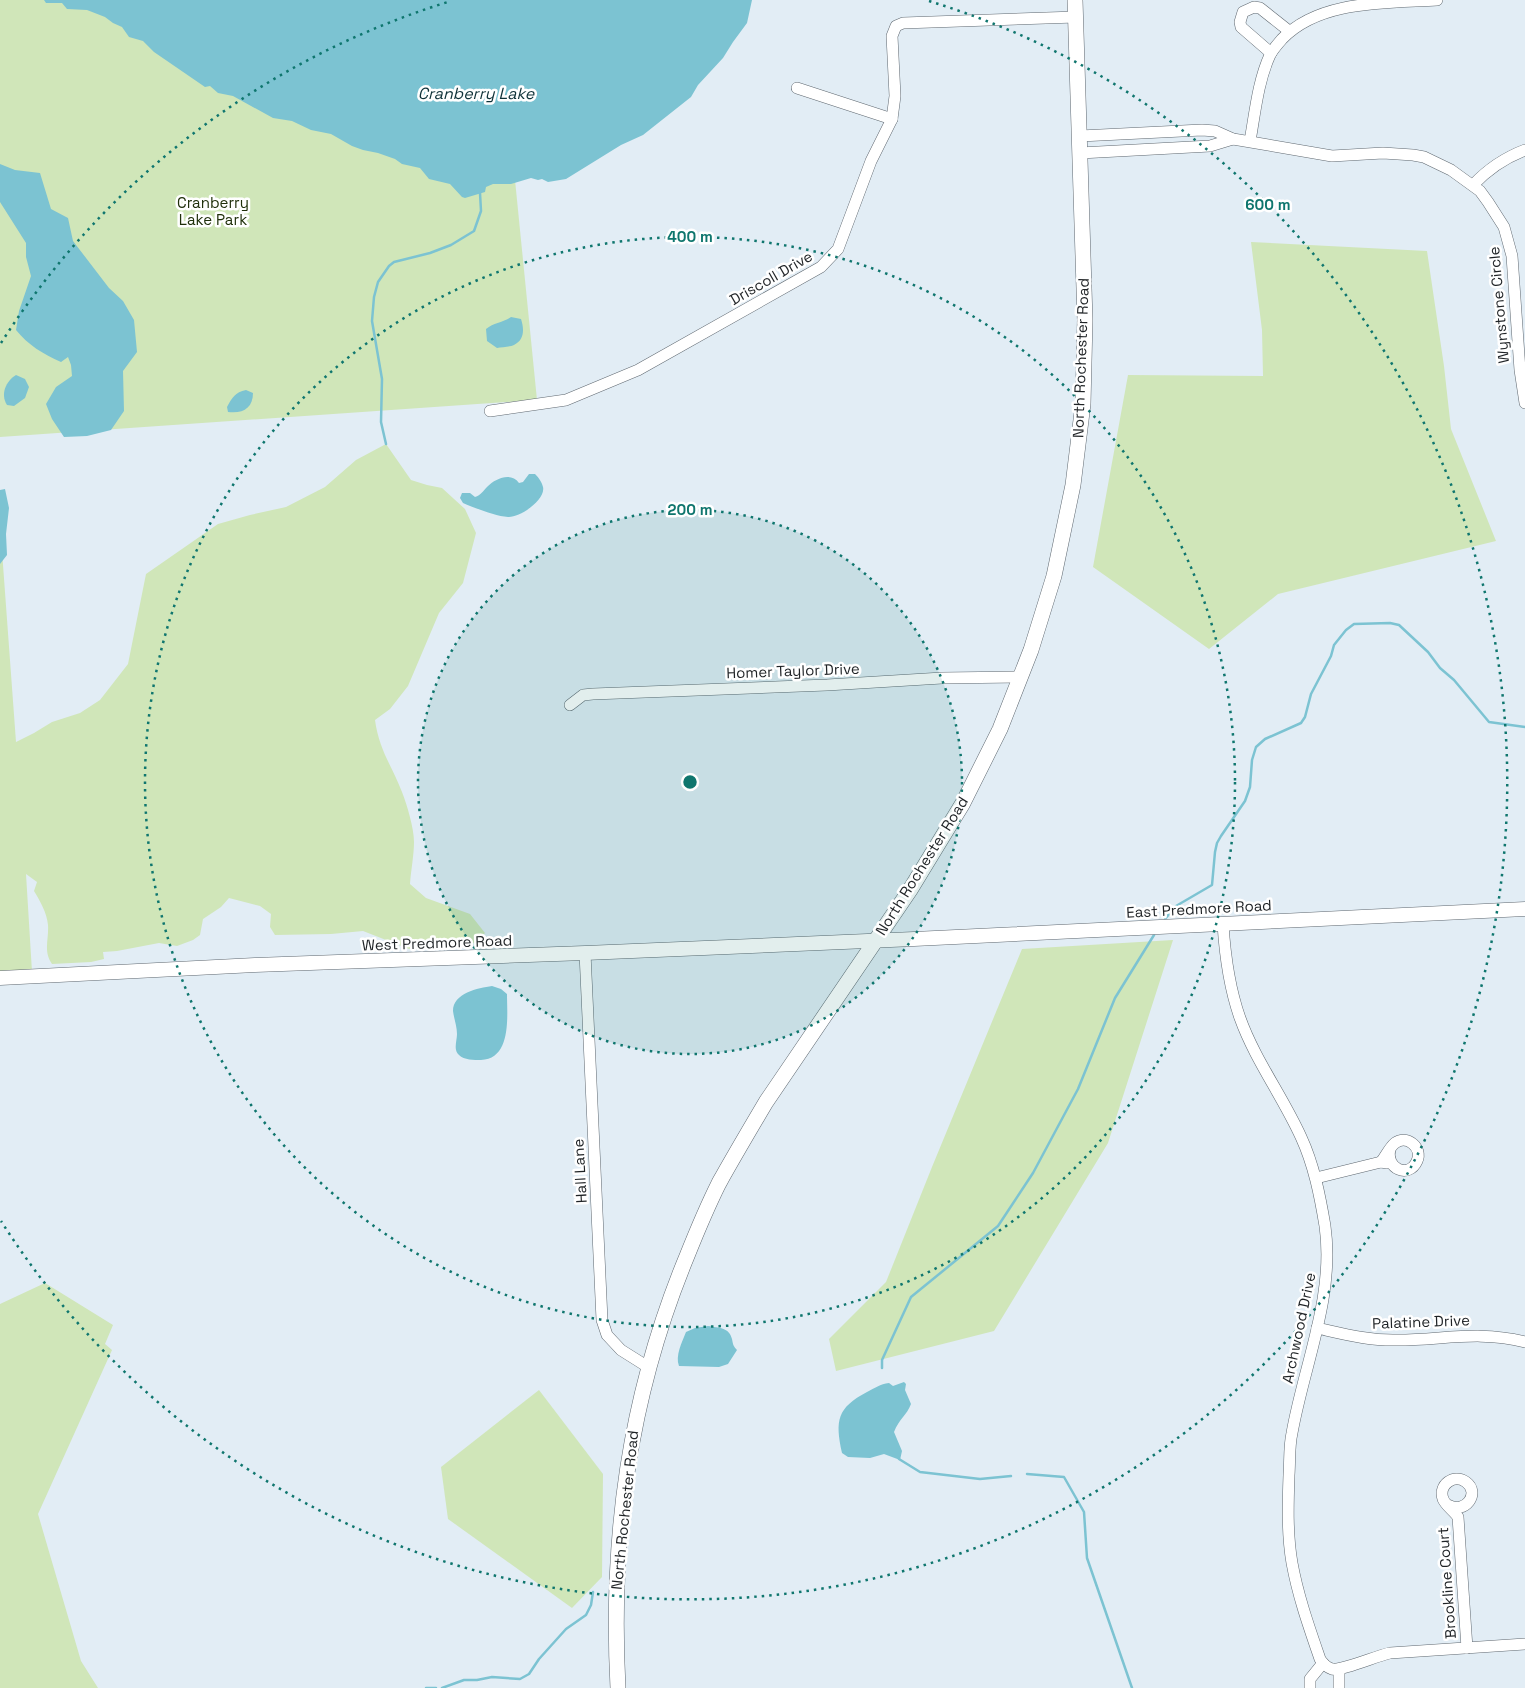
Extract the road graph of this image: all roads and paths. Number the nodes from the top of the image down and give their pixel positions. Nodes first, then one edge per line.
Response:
1 (1076, 0) edge
2 (1437, 0) edge
3 (1076, 17) junction
4 (1289, 31) junction
5 (1271, 53) junction
6 (797, 88) dead end
7 (892, 119) junction
8 (1080, 136) junction
9 (1233, 139) junction
10 (1250, 141) junction
11 (1525, 150) edge
12 (1080, 153) junction
13 (1473, 185) junction
14 (1520, 294) edge
15 (1521, 311) edge
16 (1525, 402) edge
17 (490, 411) dead end
18 (1020, 677) junction
19 (570, 705) dead end
20 (1525, 909) edge
21 (1223, 924) junction
22 (875, 941) junction
23 (585, 954) junction
24 (0, 978) edge
25 (1390, 1149) junction
26 (1381, 1162) junction
27 (1394, 1167) junction
28 (1316, 1178) junction
29 (1317, 1328) junction
30 (1525, 1342) edge
31 (648, 1366) junction
32 (1448, 1505) junction
33 (1466, 1505) junction
34 (1458, 1517) junction
35 (1525, 1644) edge
36 (1467, 1648) junction
37 (1323, 1663) junction
38 (1338, 1669) junction
39 (618, 1688) edge
40 (1310, 1688) edge
41 (1338, 1688) edge

1 - 3 main road, North Rochester Road
2 - 4 street
3 - 7 street, Driscoll Drive
3 - 8 main road, North Rochester Road
4 - 5 street
4 - 5 street
5 - 10 street
6 - 7 street
7 - 17 street, Driscoll Drive
8 - 9 street, Wynstone Circle
8 - 12 main road, North Rochester Road
9 - 10 street, Wynstone Circle
9 - 12 street, Wynstone Circle
10 - 13 street, Wynstone Circle
11 - 13 street
12 - 18 main road, North Rochester Road
13 - 14 street, Wynstone Circle
14 - 15 street, Wynstone Circle
15 - 16 street, Wynstone Circle
18 - 19 street, Homer Taylor Drive
18 - 22 main road, North Rochester Road
20 - 21 street, East Predmore Road
21 - 22 street, East Predmore Road
21 - 28 street, Archwood Drive
22 - 23 street, West Predmore Road
22 - 31 main road, North Rochester Road
23 - 24 street, West Predmore Road
23 - 31 street, Hall Lane
25 - 26 street
25 - 27 street
25 - 27 street
26 - 27 street
26 - 28 street
28 - 29 street, Archwood Drive
29 - 30 street, Palatine Drive
29 - 37 street, Archwood Drive
31 - 39 main road, North Rochester Road
32 - 33 street, Brookline Court
32 - 33 street, Brookline Court
32 - 34 street, Brookline Court
33 - 34 street, Brookline Court
34 - 36 street, Brookline Court
35 - 36 street
36 - 38 street
37 - 38 street
37 - 40 street
38 - 41 street

